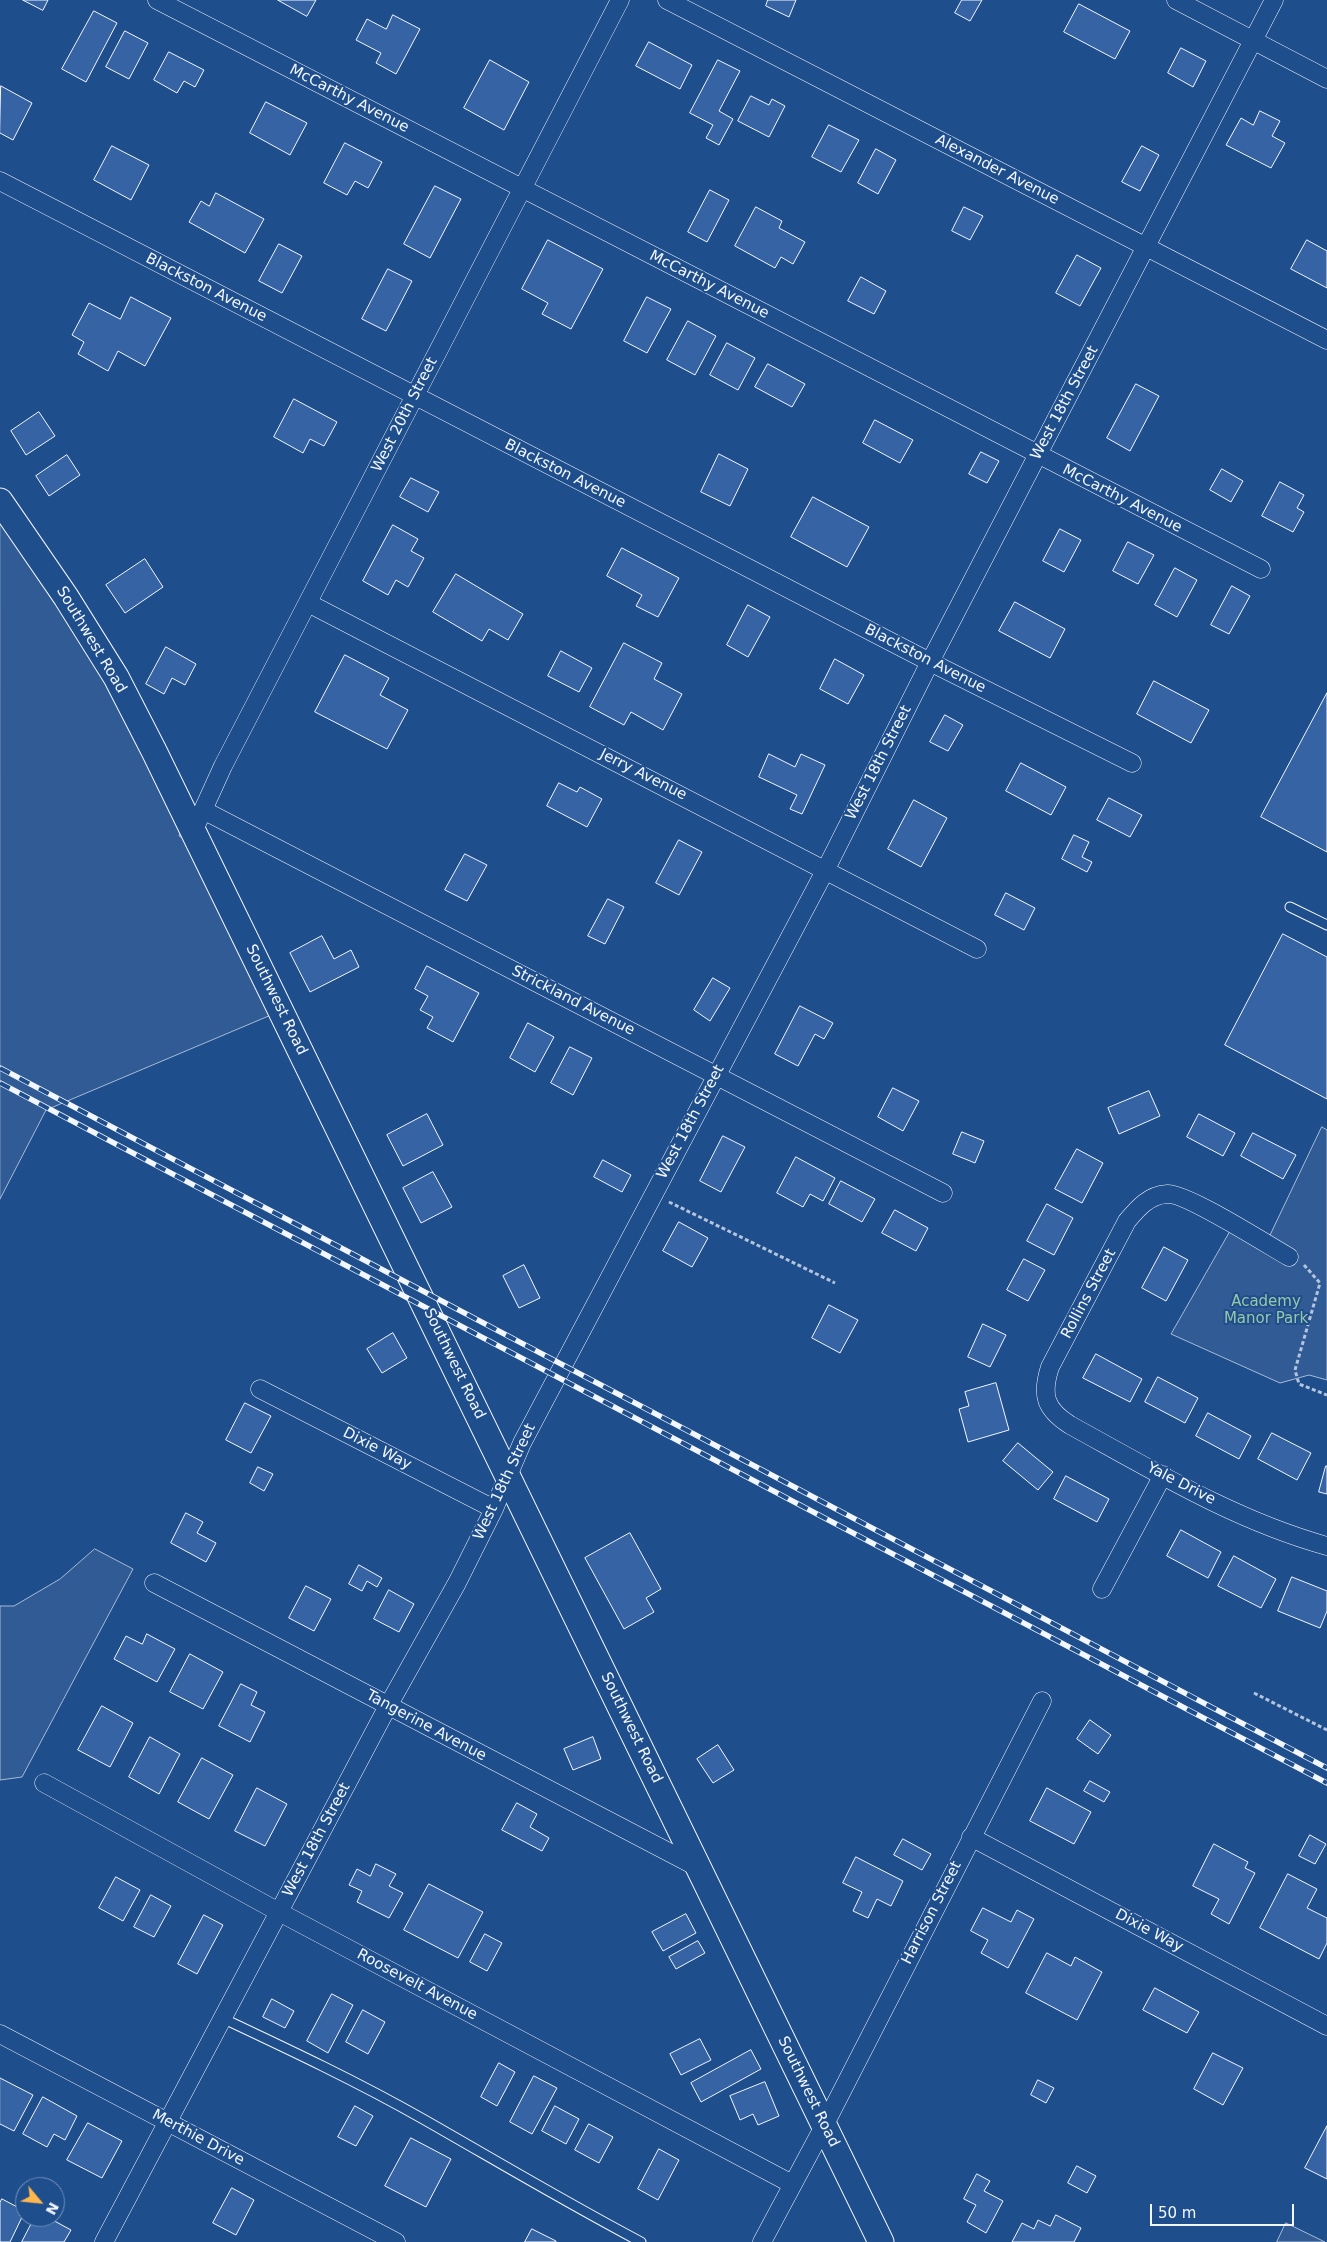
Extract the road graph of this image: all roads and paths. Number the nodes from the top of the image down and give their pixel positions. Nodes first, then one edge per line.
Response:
1 (157, 0) edge
2 (620, 0) edge
3 (667, 0) edge
4 (1176, 0) edge
5 (1274, 0) edge
6 (1253, 40) junction
7 (1327, 79) edge
8 (0, 181) edge
9 (524, 189) junction
10 (1146, 248) junction
11 (1327, 340) edge
12 (414, 396) junction
13 (1037, 455) junction
14 (3, 507) edge
15 (1261, 570) dead end
16 (308, 603) junction
17 (930, 662) junction
18 (1132, 763) dead end
19 (198, 821) junction
20 (826, 869) junction
21 (1290, 907) dead end
22 (1327, 925) edge
23 (977, 948) dead end
24 (716, 1075) junction
25 (943, 1193) dead end
26 (653, 1194) junction
27 (1289, 1257) joint
28 (835, 1283) dead end
29 (260, 1389) dead end
30 (1327, 1395) edge
31 (1047, 1402) joint
32 (1163, 1476) junction
33 (508, 1477) junction
34 (494, 1509) junction
35 (1327, 1546) edge
36 (154, 1583) dead end
37 (1102, 1589) dead end
38 (1254, 1693) dead end
39 (1042, 1701) dead end
40 (388, 1706) junction
41 (1327, 1730) edge
42 (44, 1783) dead end
43 (971, 1837) junction
44 (699, 1868) junction
45 (279, 1912) junction
46 (222, 2018) junction
47 (1327, 2026) edge
48 (0, 2034) edge
49 (167, 2122) junction
50 (824, 2126) junction
51 (792, 2184) junction
52 (104, 2242) edge
53 (396, 2242) edge
54 (641, 2242) edge
55 (762, 2242) edge
56 (881, 2242) edge

1 - 9 street, McCarthy Avenue
2 - 9 street, West 20th Street
3 - 10 street, Alexander Avenue
4 - 6 street
5 - 6 street, West 18th Street
6 - 7 street
6 - 10 street, West 18th Street
8 - 12 street, Blackston Avenue
9 - 12 street, West 20th Street
9 - 13 street, McCarthy Avenue
10 - 11 street, Alexander Avenue
10 - 13 street, West 18th Street
12 - 16 street, West 20th Street
12 - 17 street, Blackston Avenue
13 - 15 street, McCarthy Avenue
13 - 17 street, West 18th Street
14 - 19 street, Southwest Road
16 - 19 street, West 20th Street
16 - 20 street, Jerry Avenue
17 - 18 street, Blackston Avenue
17 - 20 street, West 18th Street
19 - 24 street, Strickland Avenue
19 - 33 street, Southwest Road
20 - 23 street, Jerry Avenue
20 - 24 street, West 18th Street
21 - 22 lane
24 - 25 street, Strickland Avenue
24 - 26 street, West 18th Street
26 - 28 path
26 - 33 street, West 18th Street
27 - 30 path
27 - 31 street, Rollins Street
29 - 34 street, Dixie Way
31 - 32 street, Yale Drive
32 - 35 street, Yale Drive
32 - 37 street
33 - 34 street, West 18th Street
33 - 44 street, Southwest Road
34 - 40 street, West 18th Street
36 - 40 street, Tangerine Avenue
38 - 41 path
39 - 43 street, Harrison Street
40 - 44 street, Tangerine Avenue
40 - 45 street, West 18th Street
42 - 45 street, Roosevelt Avenue
43 - 47 street, Dixie Way
43 - 50 street, Harrison Street
44 - 50 street, Southwest Road
45 - 46 street, West 18th Street
45 - 51 street, Roosevelt Avenue
46 - 49 street, West 18th Street
46 - 54 lane
48 - 49 street, Merthie Drive
49 - 52 street, West 18th Street
49 - 53 street, Merthie Drive
50 - 51 street, Harrison Street
50 - 56 street, Southwest Road
51 - 55 street, Harrison Street

